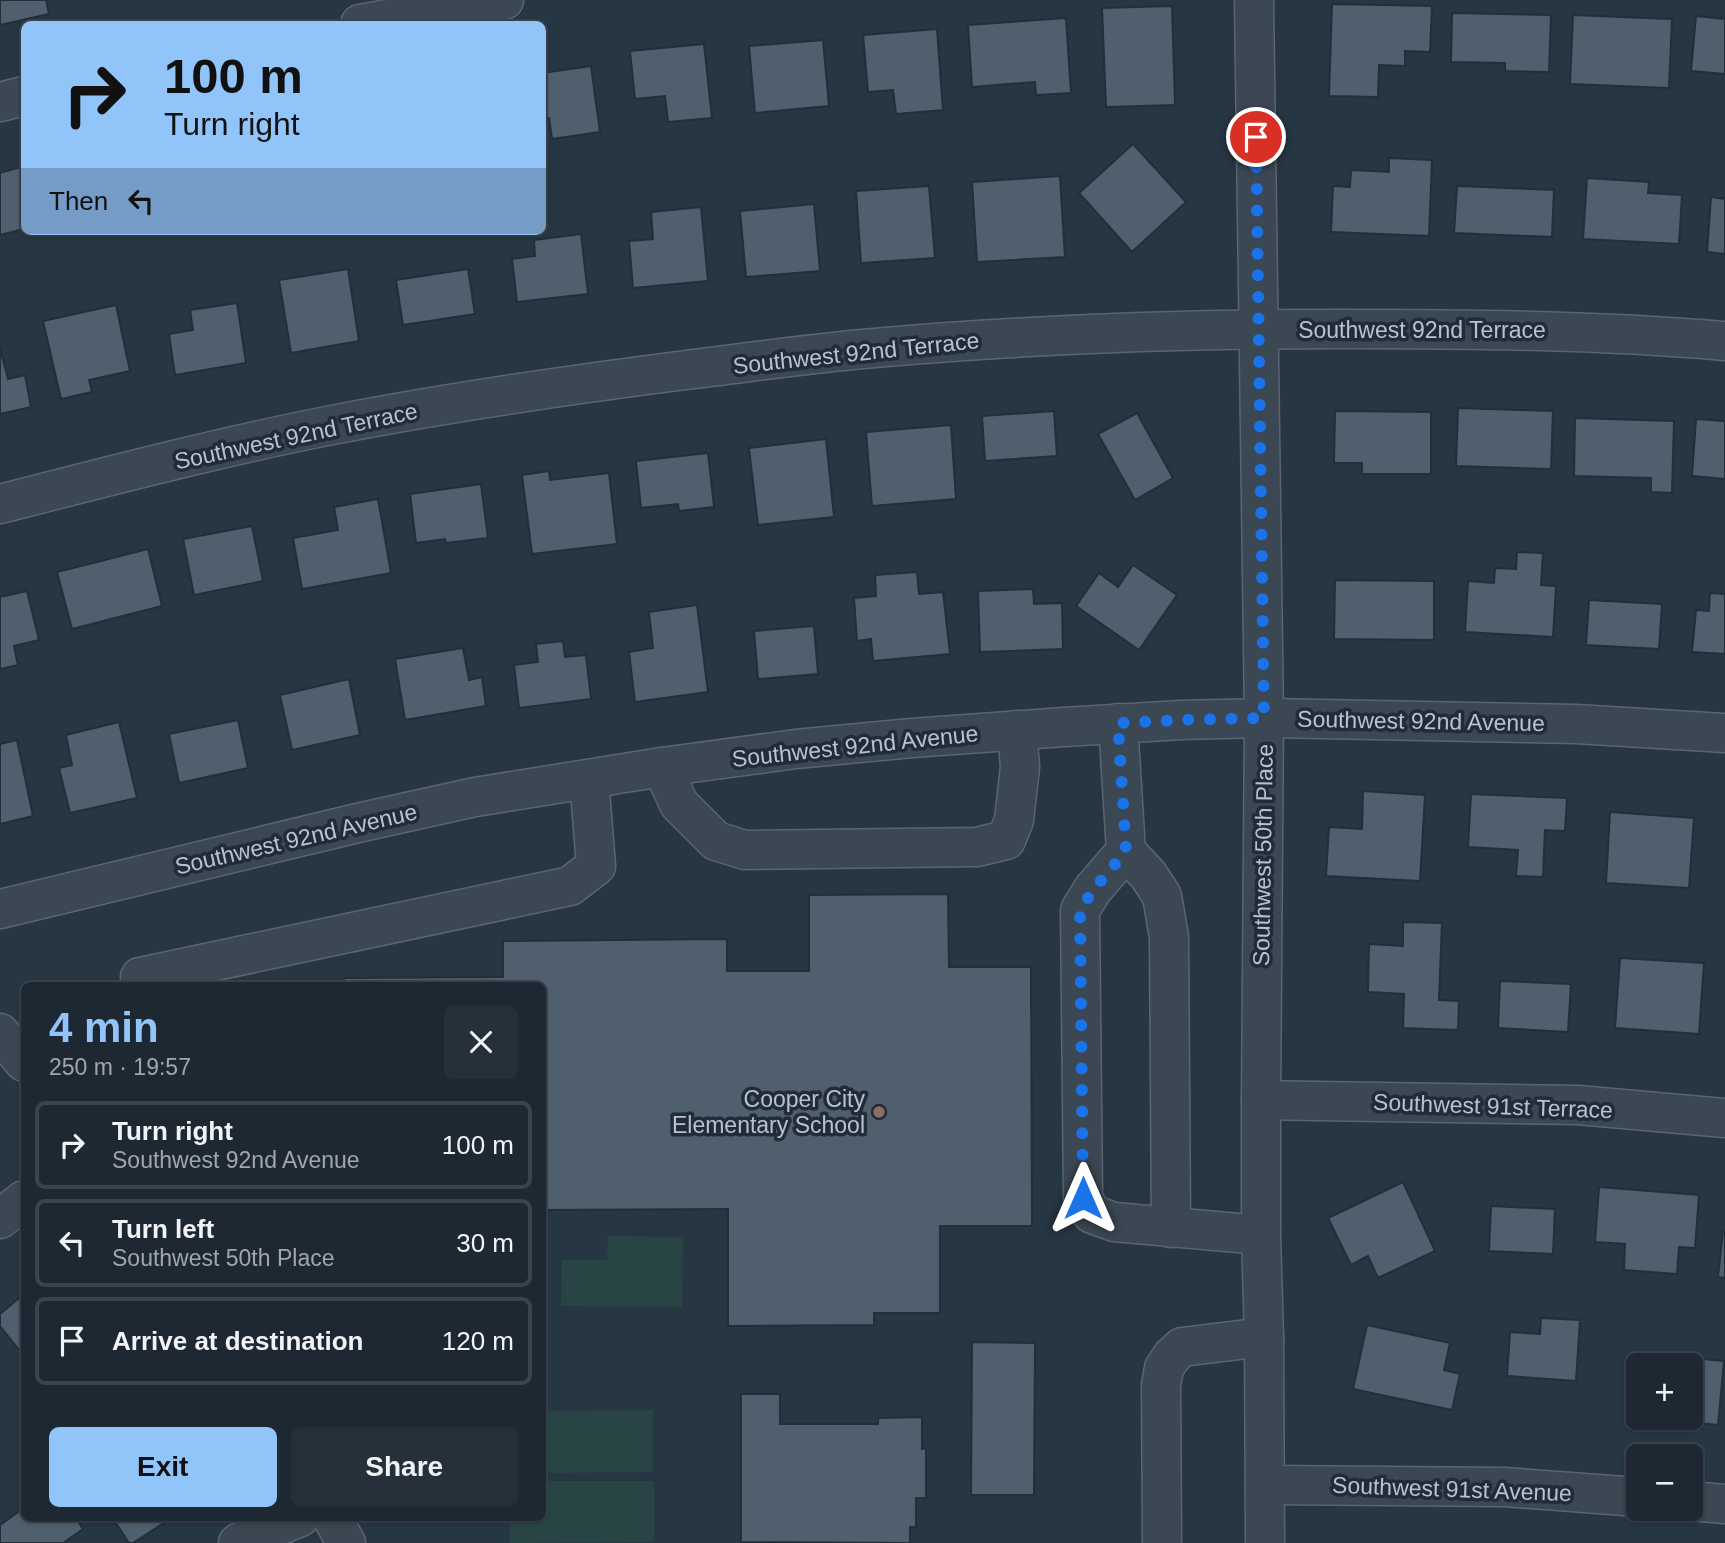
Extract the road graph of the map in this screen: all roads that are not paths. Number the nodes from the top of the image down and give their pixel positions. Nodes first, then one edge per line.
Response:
1 (505, 0) edge
2 (1254, 0) edge
3 (377, 21) edge
4 (21, 97) edge
5 (0, 102) edge
6 (1259, 330) junction
7 (1725, 341) edge
8 (0, 504) edge
9 (1264, 718) junction
10 (1118, 723) junction
11 (1017, 730) junction
12 (1725, 733) edge
13 (662, 767) junction
14 (589, 779) junction
15 (1126, 851) junction
16 (0, 909) edge
17 (141, 982) edge
18 (0, 1033) edge
19 (21, 1058) edge
20 (1261, 1100) junction
21 (1725, 1118) edge
22 (21, 1202) edge
23 (0, 1219) edge
24 (1171, 1228) junction
25 (1261, 1235) junction
26 (1264, 1337) junction
27 (1265, 1485) junction
28 (1626, 1496) edge
29 (1703, 1502) edge
30 (1725, 1504) edge
31 (290, 1521) edge
32 (334, 1521) edge
33 (238, 1543) edge
34 (346, 1543) edge
35 (1161, 1543) edge
36 (1265, 1543) edge

1 - 3 street
2 - 6 street, Southwest 50th Place
4 - 5 street
6 - 7 street, Southwest 92nd Terrace
6 - 8 street, Southwest 92nd Terrace
6 - 9 street, Southwest 50th Place
9 - 10 street, Southwest 92nd Avenue
9 - 12 street, Southwest 92nd Avenue
9 - 20 street, Southwest 50th Place
10 - 11 street, Southwest 92nd Avenue
10 - 15 street
11 - 13 street, Southwest 92nd Avenue
11 - 13 street
13 - 14 street, Southwest 92nd Avenue
14 - 16 street, Southwest 92nd Avenue
14 - 17 street
15 - 24 street
15 - 24 street
18 - 19 street
20 - 21 street, Southwest 91st Terrace
20 - 25 street, Southwest 50th Place
22 - 23 street
24 - 25 street
25 - 26 street, Southwest 50th Place
26 - 27 street, Southwest 50th Place
26 - 35 street
27 - 28 street, Southwest 91st Avenue
27 - 36 street, Southwest 50th Place
29 - 30 street
31 - 33 street
32 - 34 street

